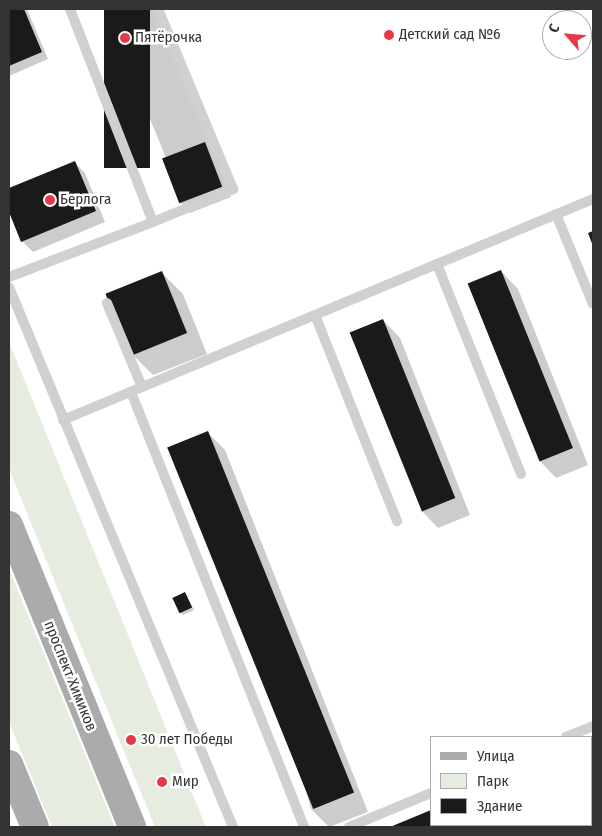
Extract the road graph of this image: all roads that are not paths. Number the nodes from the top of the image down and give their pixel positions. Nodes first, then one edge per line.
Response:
1 (70, 9) edge
2 (158, 9) edge
3 (593, 199) edge
4 (556, 214) junction
5 (153, 222) junction
6 (437, 264) junction
7 (9, 277) edge
8 (9, 287) edge
9 (107, 303) dead end
10 (593, 304) edge
11 (315, 315) junction
12 (142, 387) junction
13 (131, 392) junction
14 (63, 420) junction
15 (521, 474) dead end
16 (396, 521) dead end
17 (9, 526) edge
18 (593, 726) edge
19 (568, 736) edge
20 (9, 764) edge
21 (430, 793) edge
22 (35, 827) edge
23 (132, 827) edge
24 (233, 827) edge
25 (304, 827) edge
26 (349, 827) edge

1 - 5 lane
2 - 5 lane
3 - 4 lane
4 - 6 lane
4 - 10 lane
5 - 7 lane
6 - 11 lane
6 - 15 lane
8 - 14 lane
9 - 12 lane
11 - 12 lane
11 - 16 lane
12 - 13 lane
13 - 14 lane
13 - 25 lane
14 - 24 lane
17 - 23 main road, проспект Химиков
18 - 19 lane
20 - 22 main road
21 - 26 lane

